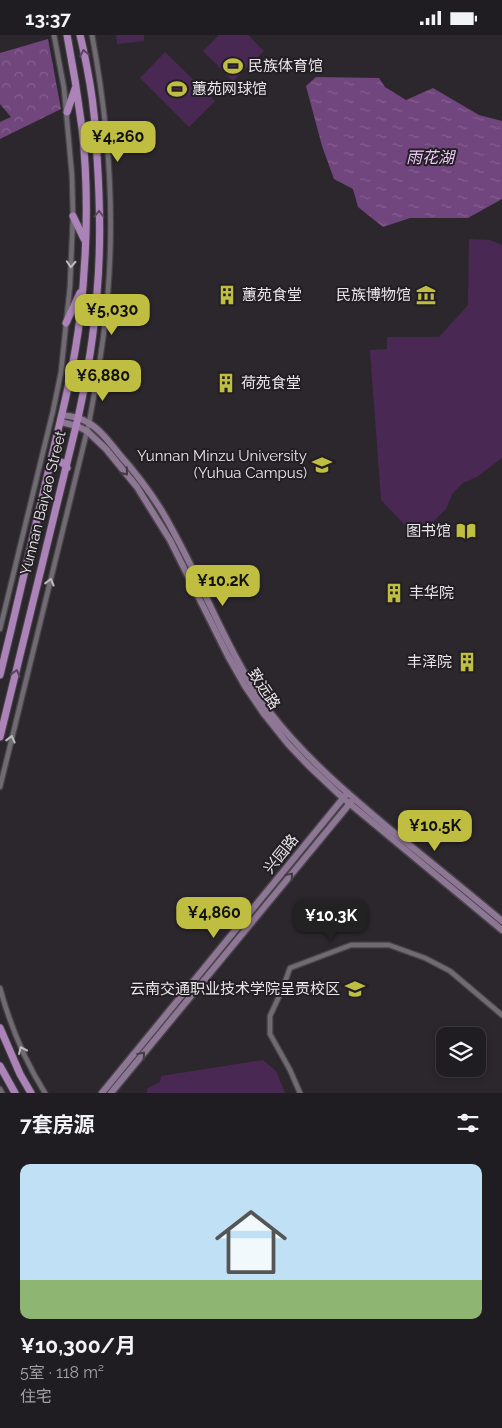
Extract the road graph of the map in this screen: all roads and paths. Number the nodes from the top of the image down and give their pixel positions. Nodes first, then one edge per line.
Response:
1 (54, 35) edge
2 (67, 35) edge
3 (80, 35) edge
4 (92, 35) edge
5 (76, 87) junction
6 (67, 112) junction
7 (73, 216) junction
8 (85, 242) junction
9 (83, 289) junction
10 (66, 323) junction
11 (69, 381) junction
12 (85, 385) junction
13 (61, 419) junction
14 (77, 422) junction
15 (89, 423) junction
16 (87, 431) junction
17 (51, 464) junction
18 (67, 468) junction
19 (0, 629) edge
20 (0, 675) edge
21 (0, 737) edge
22 (0, 787) edge
23 (345, 796) junction
24 (352, 801) junction
25 (502, 921) edge
26 (502, 930) edge
27 (0, 988) edge
28 (502, 1015) edge
29 (0, 1028) edge
30 (0, 1066) edge
31 (0, 1089) edge
32 (2, 1093) edge
33 (15, 1093) edge
34 (31, 1093) edge
35 (45, 1093) edge
36 (102, 1093) edge
37 (111, 1093) edge
38 (300, 1093) edge

1 - 6 street
2 - 5 main road, Yunnan Baiyao Street
12 -> 3 main road, Yunnan Baiyao Street
4 - 15 street
5 - 6 main road
5 - 8 main road, Yunnan Baiyao Street
6 - 7 street
7 - 8 main road
7 -> 10 street
8 - 9 main road, Yunnan Baiyao Street
9 - 10 main road
9 - 11 main road, Yunnan Baiyao Street
10 - 19 street
11 - 12 main road
11 - 13 main road, Yunnan Baiyao Street
12 - 14 main road, Yunnan Baiyao Street
13 - 14 main road, 致远路
13 - 17 main road, Yunnan Baiyao Street
14 - 15 main road, 致远路
14 - 16 main road, 致远路
14 - 18 main road, Yunnan Baiyao Street
15 - 16 street
15 - 23 main road, 致远路
22 -> 16 street
16 -> 23 main road, 致远路
17 - 18 main road
17 - 20 main road, Yunnan Baiyao Street
21 -> 18 main road, Yunnan Baiyao Street
23 - 24 main road, 致远路
23 - 36 main road, 兴园路
24 - 25 main road, 致远路
24 - 26 main road, 致远路
37 -> 24 main road, 兴园路
35 -> 27 street
28 - 38 street
29 - 34 main road
30 - 33 main road
31 - 32 street

